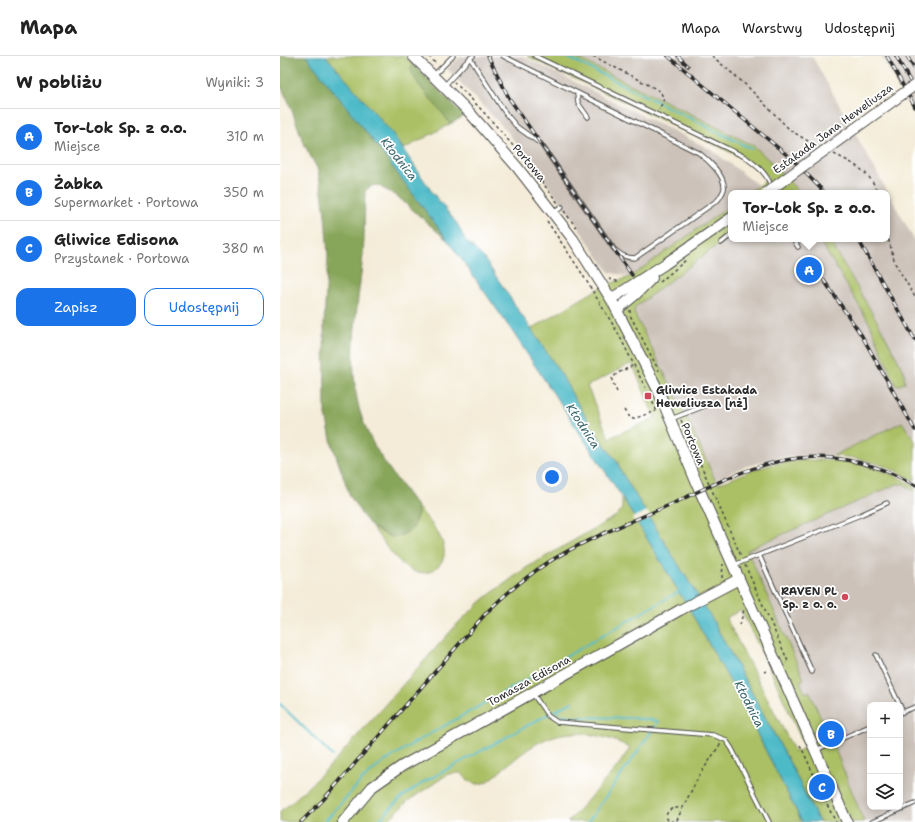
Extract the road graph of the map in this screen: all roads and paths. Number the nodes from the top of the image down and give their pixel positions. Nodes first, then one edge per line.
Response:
1 (413, 56) edge
2 (429, 56) edge
3 (453, 56) edge
4 (503, 56) edge
5 (535, 56) edge
6 (593, 56) edge
7 (712, 56) edge
8 (471, 57) edge
9 (437, 72) junction
10 (447, 82) junction
11 (455, 82) dead end
12 (915, 84) edge
13 (577, 93) junction
14 (657, 115) junction
15 (588, 117) dead end
16 (819, 147) dead end
17 (832, 153) dead end
18 (770, 190) edge
19 (771, 190) edge
20 (876, 190) edge
21 (554, 214) junction
22 (728, 220) edge
23 (728, 237) edge
24 (794, 242) edge
25 (889, 242) edge
26 (721, 243) dead end
27 (798, 247) dead end
28 (687, 260) dead end
29 (665, 264) junction
30 (657, 284) dead end
31 (603, 286) junction
32 (629, 287) junction
33 (915, 297) edge
34 (611, 299) junction
35 (631, 307) dead end
36 (616, 310) junction
37 (638, 363) junction
38 (659, 372) dead end
39 (617, 392) dead end
40 (707, 405) dead end
41 (624, 410) dead end
42 (661, 410) junction
43 (659, 416) dead end
44 (675, 418) junction
45 (887, 503) dead end
46 (759, 555) junction
47 (744, 561) junction
48 (723, 562) dead end
49 (734, 566) junction
50 (739, 579) junction
51 (722, 580) dead end
52 (744, 607) dead end
53 (740, 625) dead end
54 (876, 655) dead end
55 (788, 662) dead end
56 (812, 672) dead end
57 (532, 693) junction
58 (897, 702) edge
59 (915, 707) edge
60 (903, 713) edge
61 (867, 727) edge
62 (723, 739) junction
63 (800, 745) dead end
64 (815, 750) junction
65 (915, 803) edge
66 (683, 806) junction
67 (677, 821) edge
68 (343, 822) edge
69 (769, 822) edge
70 (836, 822) edge
71 (847, 822) edge
72 (872, 822) edge

1 - 9 street, Portowa
2 - 9 path
3 - 9 lane
4 - 13 lane
5 - 14 lane
6 - 14 path
7 - 16 path
8 - 10 lane
8 - 13 lane
9 - 10 street, Portowa
10 - 11 path
10 - 21 street, Portowa
12 - 18 street, Estakada Jana Heweliusza, bridge
13 - 15 lane
14 - 19 lane
17 - 20 path
21 - 31 street, Portowa
21 - 37 path
22 - 29 street
23 - 26 lane
24 - 27 lane
25 - 33 path
28 - 30 path
29 - 32 street
29 - 36 street
31 - 32 street
31 - 34 street, Portowa
32 - 34 street
34 - 36 street, Portowa
35 - 38 path
36 - 37 street, Portowa
37 - 39 path
37 - 42 street, Portowa
37 - 42 path
40 - 44 lane
41 - 42 path
42 - 43 path
42 - 44 street, Portowa
44 - 47 path
44 - 49 street, Portowa
45 - 46 lane
46 - 47 lane
46 - 56 lane
47 - 49 lane
47 - 55 path
48 - 51 path
49 - 50 street, Portowa
50 - 57 street, Tomasza Edisona
50 - 64 street, Portowa
52 - 53 path
54 - 58 lane
57 - 62 lane
57 - 68 street, Tomasza Edisona
59 - 60 lane
61 - 64 lane
62 - 66 path
62 - 69 lane
63 - 70 path
64 - 71 street, Portowa
65 - 72 lane
66 - 67 path
66 - 67 path

